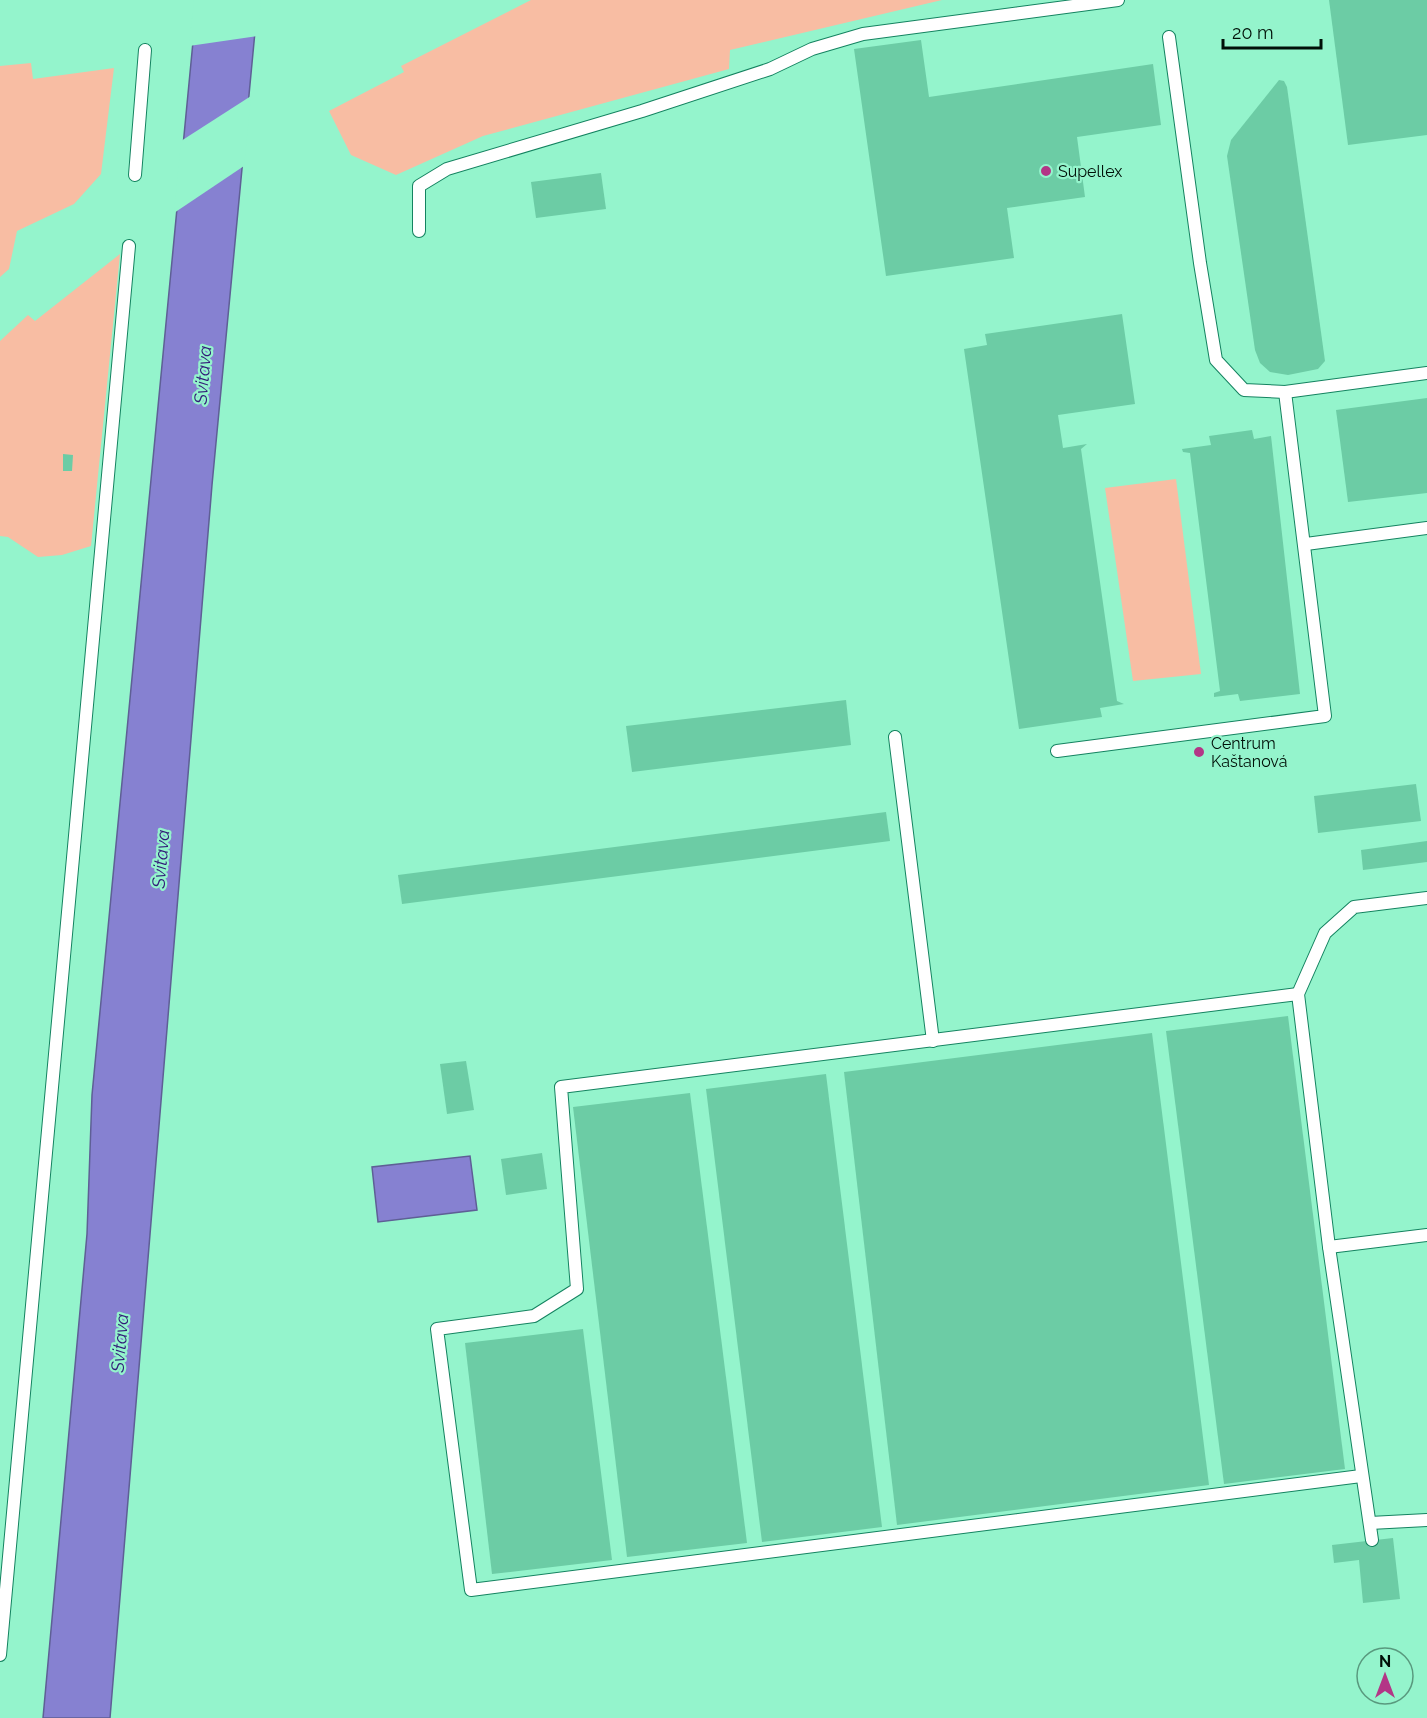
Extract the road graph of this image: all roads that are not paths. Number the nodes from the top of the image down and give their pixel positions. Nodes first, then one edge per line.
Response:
1 (1119, 0) edge
2 (1169, 37) dead end
3 (145, 50) dead end
4 (135, 175) dead end
5 (420, 231) dead end
6 (129, 246) dead end
7 (1427, 373) edge
8 (1286, 392) junction
9 (1427, 528) edge
10 (1306, 544) junction
11 (895, 737) dead end
12 (1057, 751) dead end
13 (1427, 898) edge
14 (1298, 994) junction
15 (933, 1041) junction
16 (1427, 1235) edge
17 (1329, 1247) junction
18 (1361, 1476) junction
19 (1427, 1520) edge
20 (1370, 1523) junction
21 (1372, 1540) dead end
22 (0, 1655) edge

1 - 5 lane
2 - 8 lane
3 - 4 lane
6 - 22 lane
7 - 8 lane
8 - 10 lane
9 - 10 lane
10 - 12 lane
11 - 15 lane
13 - 14 lane
14 - 15 lane
14 - 17 lane
15 - 18 lane
16 - 17 lane
17 - 18 lane
18 - 20 lane
19 - 20 lane
20 - 21 lane

